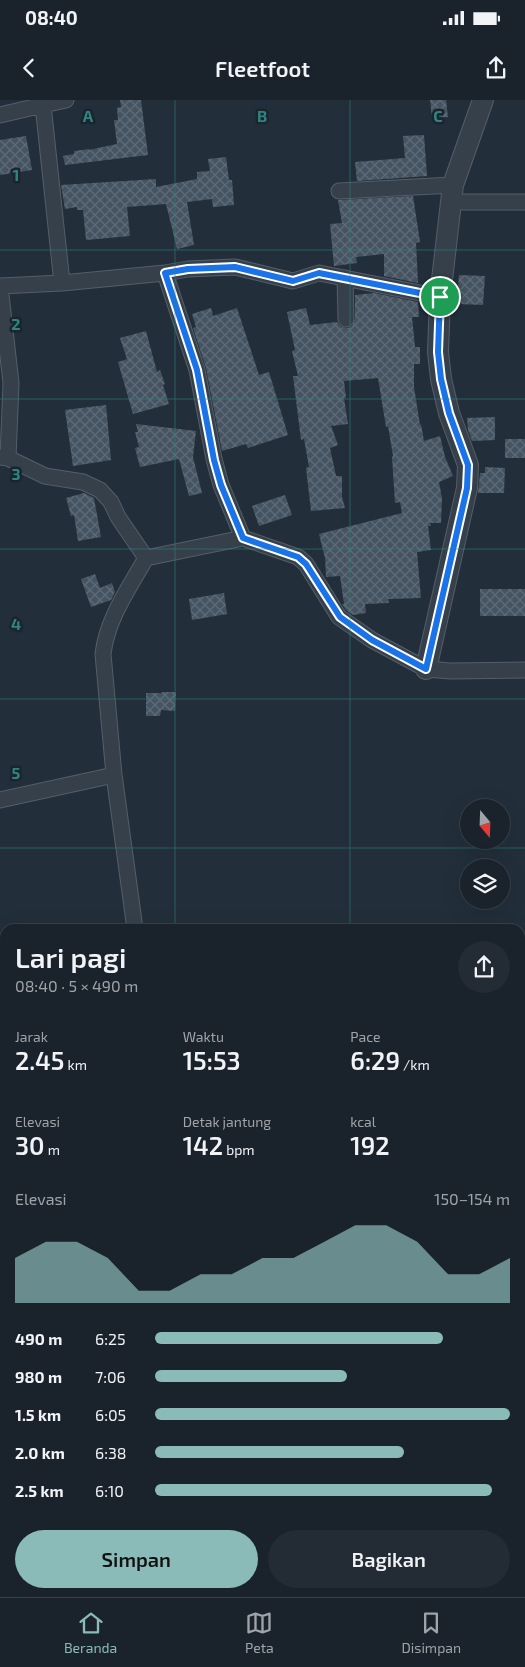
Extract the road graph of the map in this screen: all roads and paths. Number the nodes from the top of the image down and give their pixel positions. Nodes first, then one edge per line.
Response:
1 (66, 100) edge
2 (483, 100) edge
3 (43, 105) junction
4 (0, 115) edge
5 (338, 191) dead end
6 (452, 193) junction
7 (525, 202) edge
8 (165, 273) junction
9 (345, 278) junction
10 (62, 283) junction
11 (0, 286) edge
12 (440, 297) junction
13 (346, 319) dead end
14 (4, 458) edge
15 (243, 538) junction
16 (146, 558) junction
17 (426, 669) junction
18 (525, 670) edge
19 (114, 775) junction
20 (0, 800) edge
21 (134, 924) edge

1 - 3 street
2 - 6 street
3 - 4 street
3 - 10 street
5 - 6 street
6 - 7 street
6 - 12 street
8 - 9 street
8 - 10 street
8 - 15 street
9 - 12 street
9 - 13 street
10 - 11 street
11 - 14 street
12 - 17 street
14 - 16 street
15 - 16 street
15 - 17 street
16 - 19 street
17 - 18 street
19 - 20 street
19 - 21 street

